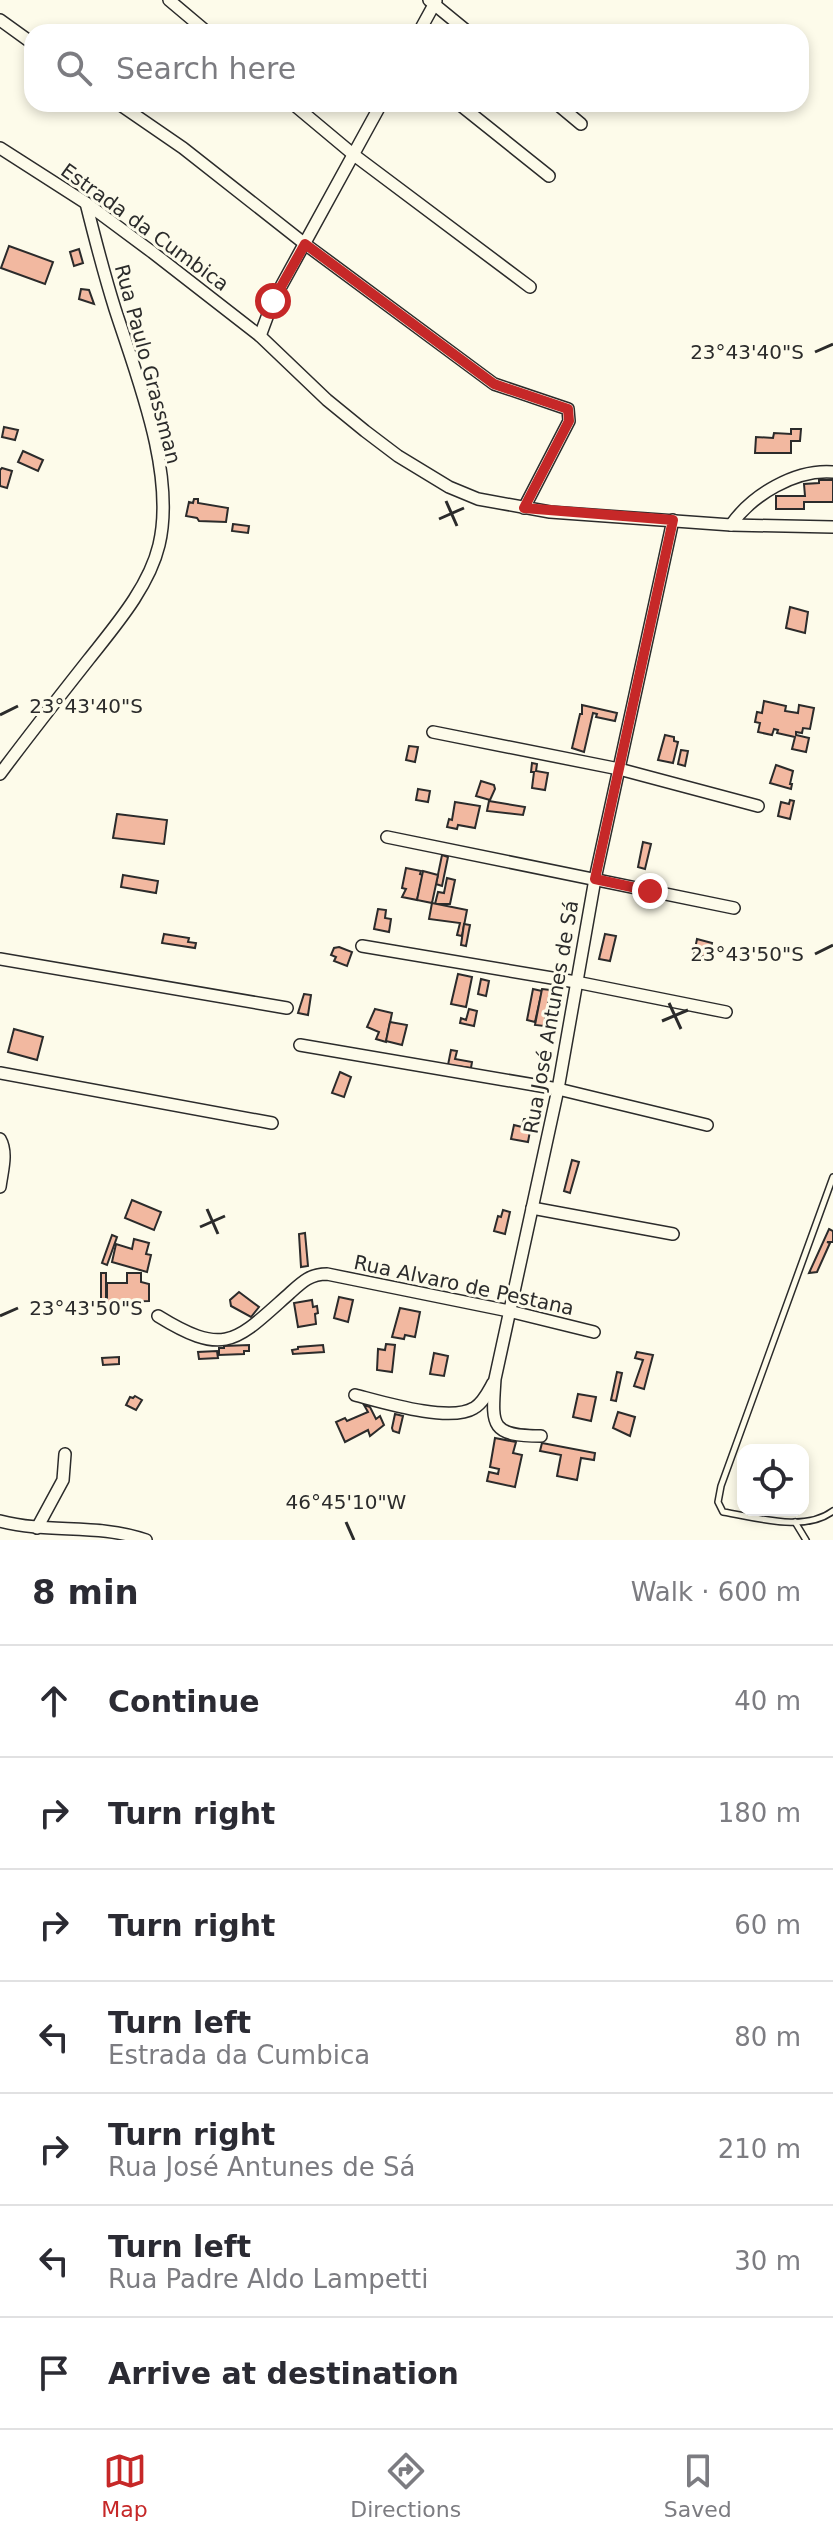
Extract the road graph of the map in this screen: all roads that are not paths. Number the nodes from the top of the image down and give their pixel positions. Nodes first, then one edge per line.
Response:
1 (169, 0) edge
2 (433, 1) edge
3 (0, 20) edge
4 (198, 24) edge
5 (423, 24) edge
6 (459, 24) edge
7 (24, 37) edge
8 (131, 112) edge
9 (303, 112) edge
10 (377, 112) edge
11 (469, 112) edge
12 (567, 112) edge
13 (581, 124) dead end
14 (0, 148) edge
15 (354, 155) junction
16 (549, 176) dead end
17 (86, 203) junction
18 (305, 244) junction
19 (530, 287) dead end
20 (260, 336) junction
21 (833, 472) edge
22 (524, 508) junction
23 (673, 520) junction
24 (731, 525) junction
25 (833, 527) edge
26 (433, 732) dead end
27 (619, 769) junction
28 (0, 774) edge
29 (758, 806) dead end
30 (387, 837) dead end
31 (595, 879) junction
32 (734, 908) dead end
33 (362, 946) dead end
34 (0, 959) edge
35 (576, 982) junction
36 (287, 1008) dead end
37 (726, 1012) dead end
38 (300, 1045) dead end
39 (0, 1073) edge
40 (558, 1089) junction
41 (272, 1123) dead end
42 (707, 1125) dead end
43 (0, 1139) edge
44 (833, 1177) edge
45 (0, 1187) edge
46 (532, 1208) junction
47 (673, 1234) dead end
48 (509, 1311) junction
49 (158, 1316) dead end
50 (594, 1332) dead end
51 (495, 1379) junction
52 (355, 1395) dead end
53 (541, 1436) dead end
54 (65, 1454) dead end
55 (833, 1511) edge
56 (0, 1521) edge
57 (795, 1522) junction
58 (37, 1528) junction
59 (146, 1540) edge
60 (806, 1540) edge

1 - 4 street
2 - 5 street
2 - 6 street
3 - 7 street
8 - 18 street
9 - 15 street
10 - 15 street
11 - 16 street
12 - 13 street
14 - 17 street, Estrada da Cumbica
15 - 18 street
15 - 19 street
17 - 20 street, Estrada da Cumbica
17 - 28 street, Rua Paulo Grassman
18 - 20 street
18 - 22 street
20 - 22 street, Estrada da Cumbica
21 - 24 street
22 - 23 street, Estrada da Cumbica
23 - 24 street, Estrada da Cumbica
23 - 27 street, Rua José Antunes de Sá
24 - 25 street, Estrada da Cumbica
26 - 27 street
27 - 29 street
27 - 31 street, Rua José Antunes de Sá
30 - 31 street
31 - 32 street
31 - 35 street, Rua José Antunes de Sá
33 - 35 street
34 - 36 street
35 - 37 street
35 - 40 street, Rua José Antunes de Sá
38 - 40 street
39 - 41 street
40 - 42 street
40 - 46 street, Rua José Antunes de Sá
43 - 45 street
44 - 57 lane
46 - 47 street
46 - 48 street, Rua José Antunes de Sá
48 - 49 street, Rua Alvaro de Pestana
48 - 50 street, Rua Alvaro de Pestana
48 - 51 street, Rua José Antunes de Sá
51 - 52 street
51 - 53 street, Rua José Antunes de Sá
54 - 58 street
55 - 57 lane
56 - 58 street
57 - 60 lane
58 - 59 street

